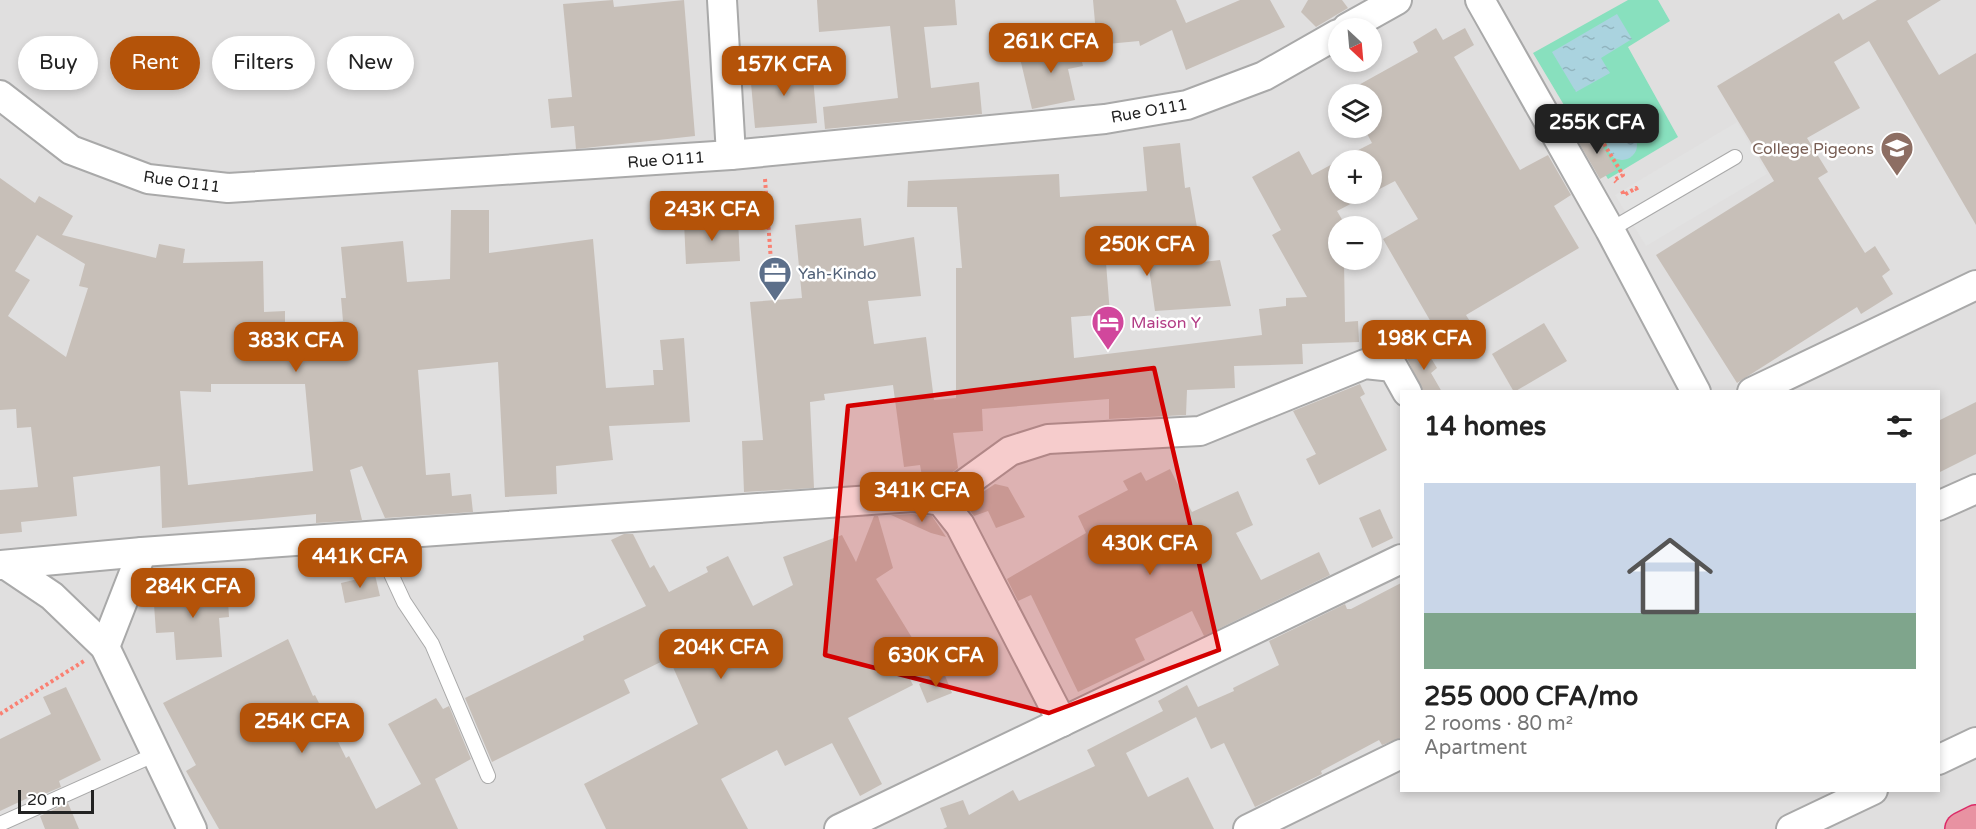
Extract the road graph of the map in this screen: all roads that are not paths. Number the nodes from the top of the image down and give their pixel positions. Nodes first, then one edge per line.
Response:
1 (722, 0) edge
2 (1397, 0) edge
3 (1480, 0) edge
4 (1365, 18) edge
5 (1328, 40) edge
6 (0, 95) edge
7 (731, 155) junction
8 (1735, 157) dead end
9 (1610, 230) junction
10 (1976, 285) edge
11 (1406, 390) edge
12 (1695, 390) edge
13 (1756, 390) edge
14 (1976, 489) edge
15 (941, 501) junction
16 (1940, 505) edge
17 (373, 535) junction
18 (142, 552) junction
19 (1400, 559) edge
20 (3, 565) edge
21 (105, 648) junction
22 (1062, 722) junction
23 (1976, 742) edge
24 (156, 754) junction
25 (1400, 754) edge
26 (1940, 759) edge
27 (488, 776) dead end
28 (1869, 792) edge
29 (1976, 822) edge
30 (0, 824) edge
31 (192, 829) edge
32 (839, 829) edge
33 (1248, 829) edge
34 (1791, 829) edge
35 (1962, 829) edge

1 - 7 street
2 - 4 street
3 - 9 street
5 - 7 street, Rue O111
6 - 7 street, Rue O111
8 - 9 lane
9 - 12 street
10 - 13 street
11 - 15 street
14 - 16 street
15 - 17 street
15 - 22 street
17 - 18 street
17 - 27 lane
18 - 20 street
18 - 21 street
19 - 22 street
20 - 21 street
21 - 24 street
22 - 32 street
23 - 26 street
24 - 30 lane
24 - 31 street
25 - 33 street
28 - 34 street
29 - 35 highway

